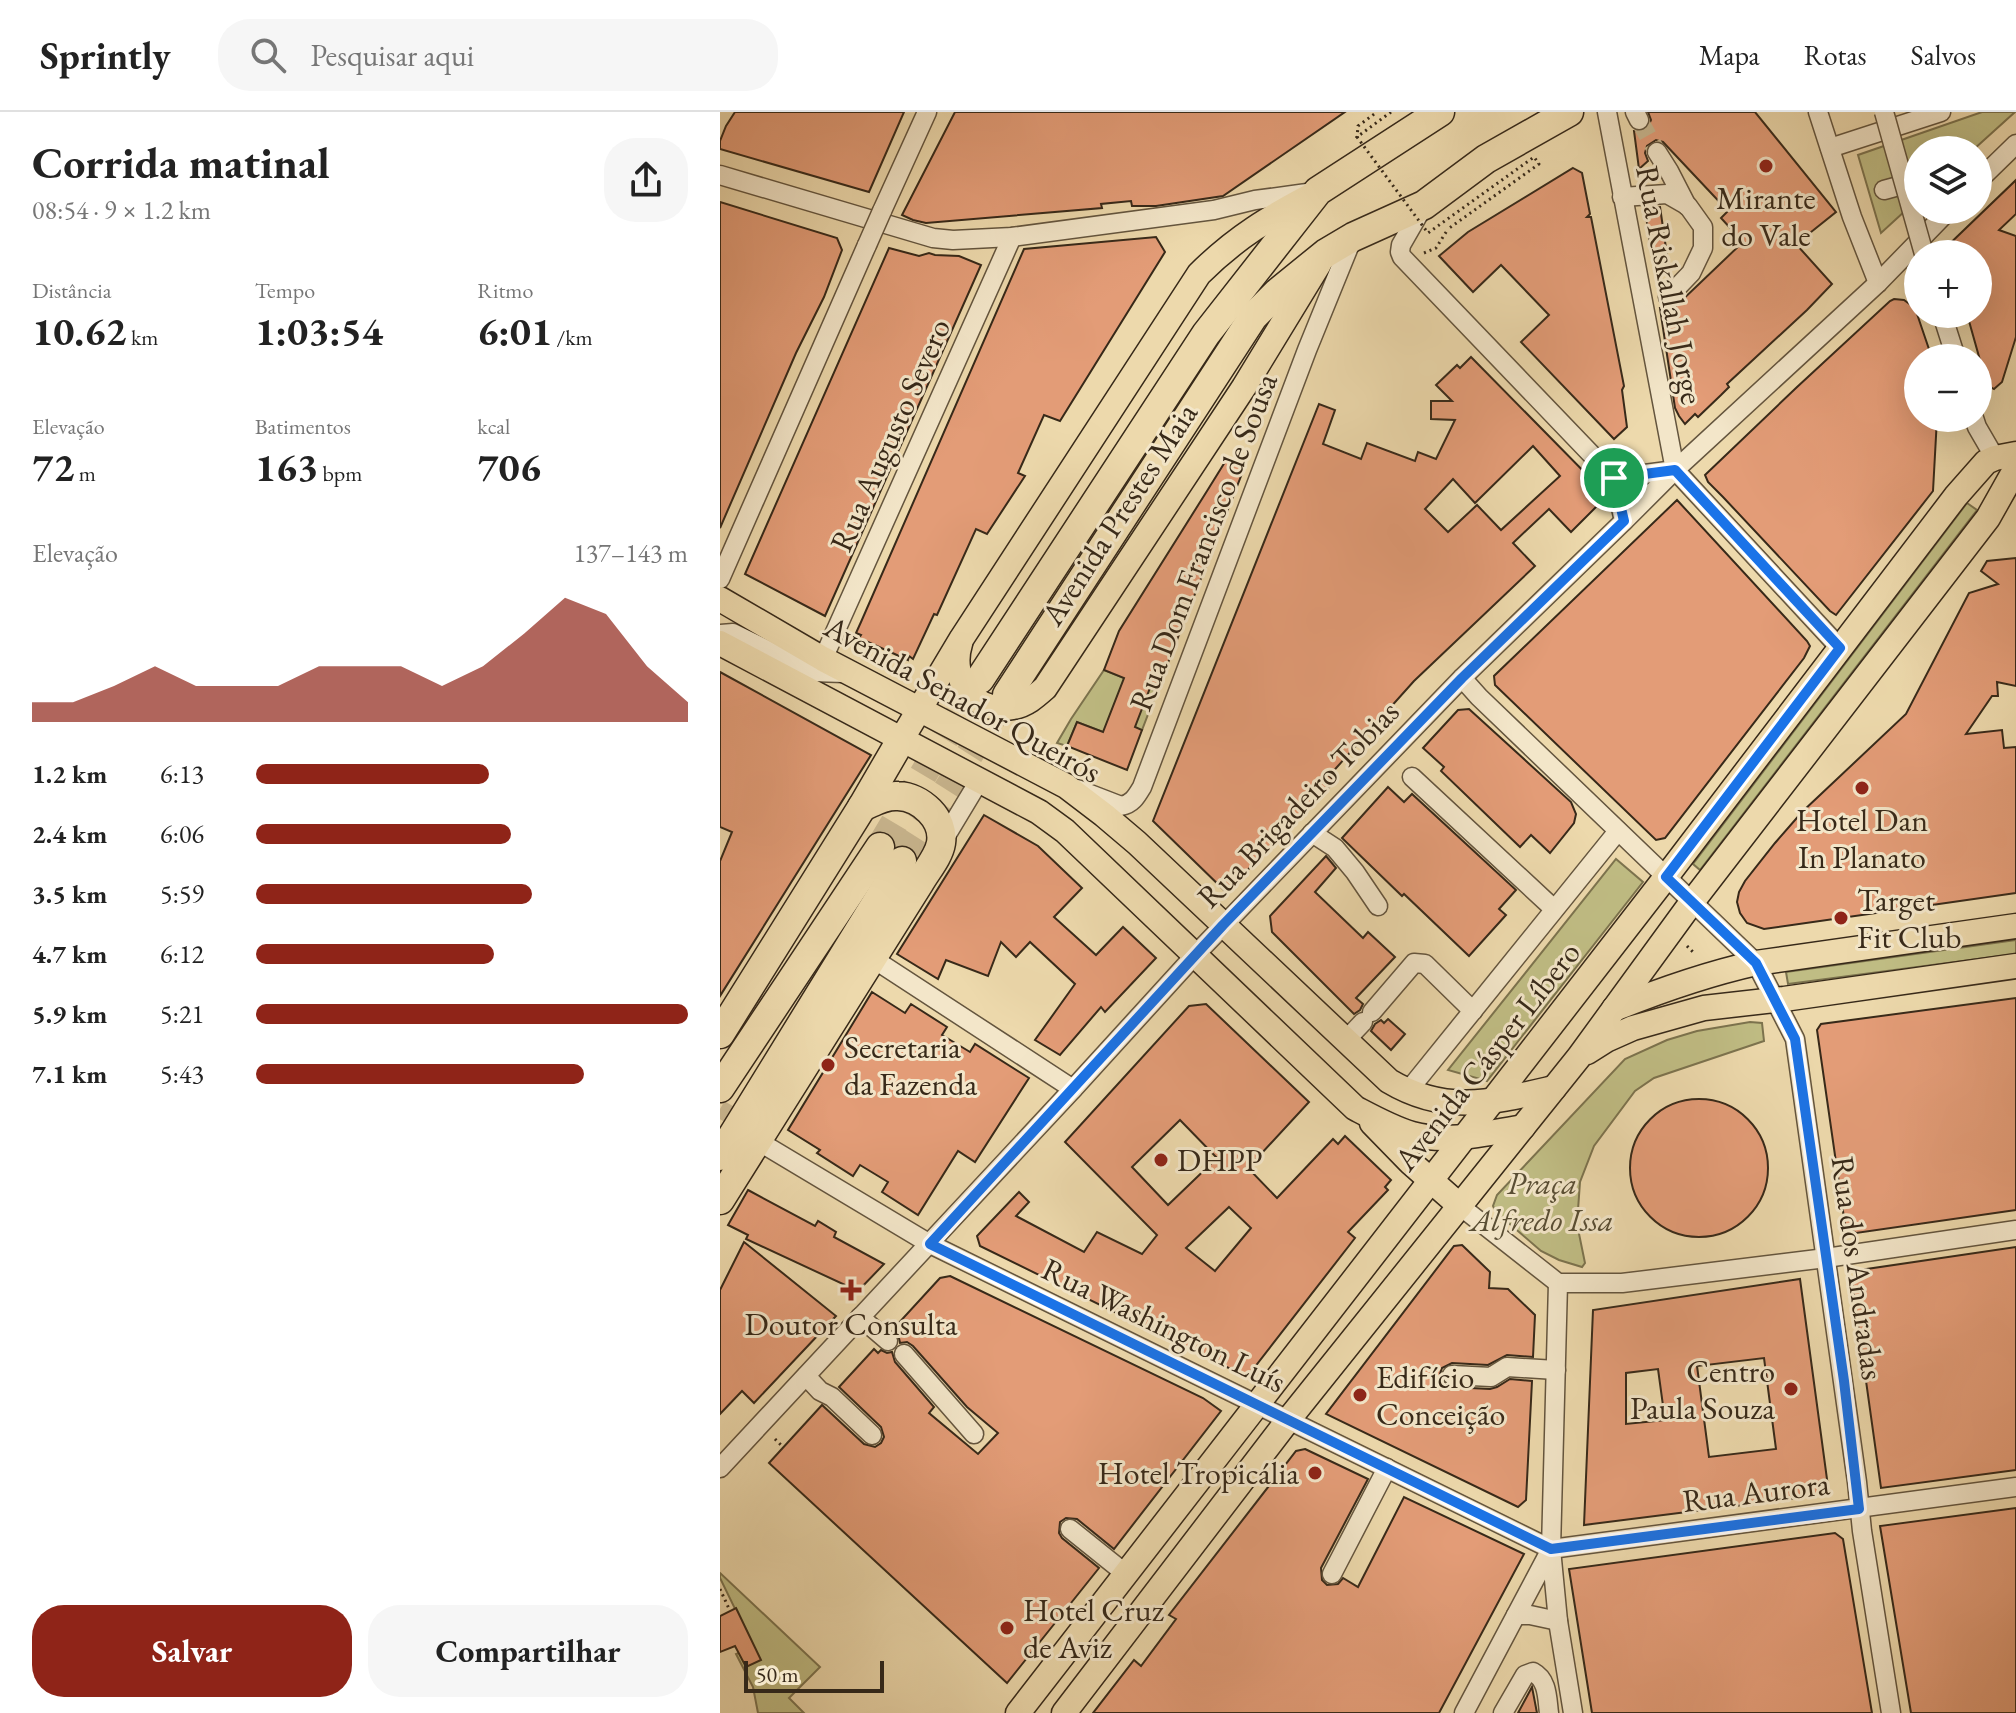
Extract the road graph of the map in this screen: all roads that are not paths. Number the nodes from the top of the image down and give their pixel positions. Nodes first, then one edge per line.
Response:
1 (927, 112) edge
2 (1440, 112) edge
3 (1569, 112) edge
4 (1607, 112) edge
5 (1818, 112) edge
6 (1884, 112) edge
7 (1941, 112) edge
8 (2016, 144) edge
9 (1830, 148) junction
10 (1657, 152) tunnel mouth
11 (1992, 167) edge
12 (720, 175) edge
13 (1904, 177) edge
14 (1904, 185) edge
15 (1884, 190) dead end
16 (1318, 191) junction
17 (1622, 197) junction
18 (1424, 205) junction
19 (1688, 206) junction
20 (1935, 224) edge
21 (1012, 237) junction
22 (1353, 237) junction
23 (1326, 253) junction
24 (1878, 283) junction
25 (1668, 297) dead end
26 (1982, 432) edge
27 (2009, 460) edge
28 (1675, 470) junction
29 (1614, 478) junction
30 (1624, 521) junction
31 (720, 579) edge
32 (720, 599) edge
33 (720, 634) edge
34 (962, 638) junction
35 (720, 643) edge
36 (1840, 648) junction
37 (823, 659) junction
38 (853, 674) junction
39 (1462, 678) junction
40 (980, 679) tunnel mouth
41 (1007, 695) tunnel mouth
42 (920, 709) junction
43 (901, 740) junction
44 (1412, 777) dead end
45 (979, 781) junction
46 (1066, 786) junction
47 (862, 807) junction
48 (1618, 831) junction
49 (1312, 833) junction
50 (941, 844) junction
51 (1666, 877) junction
52 (1692, 902) junction
53 (1378, 906) dead end
54 (1554, 909) junction
55 (1223, 925) junction
56 (2016, 926) edge
57 (1196, 954) junction
58 (872, 958) junction
59 (1756, 963) junction
60 (2012, 970) edge
61 (1775, 1000) junction
62 (1612, 1010) junction
63 (1473, 1011) junction
64 (720, 1034) edge
65 (1345, 1041) junction
66 (1579, 1057) junction
67 (720, 1088) edge
68 (1554, 1088) junction
69 (1073, 1089) junction
70 (1408, 1091) junction
71 (1492, 1102) junction
72 (1355, 1108) junction
73 (1523, 1127) junction
74 (1467, 1136) junction
75 (758, 1141) junction
76 (720, 1156) edge
77 (1431, 1181) junction
78 (720, 1200) edge
79 (1460, 1206) junction
80 (2016, 1230) edge
81 (930, 1244) junction
82 (1826, 1258) junction
83 (1558, 1283) junction
84 (860, 1317) junction
85 (888, 1341) dead end
86 (904, 1354) dead end
87 (1556, 1370) junction
88 (1452, 1375) dead end
89 (806, 1376) junction
90 (1258, 1404) junction
91 (1289, 1419) junction
92 (974, 1434) dead end
93 (872, 1435) dead end
94 (720, 1468) edge
95 (1387, 1468) junction
96 (2016, 1487) edge
97 (1859, 1509) junction
98 (1070, 1529) dead end
99 (1551, 1549) junction
100 (1126, 1574) junction
101 (1332, 1574) dead end
102 (1516, 1615) junction
103 (1558, 1621) junction
104 (1566, 1670) junction
105 (1540, 1676) junction
106 (1018, 1713) edge
107 (1064, 1713) edge
108 (1464, 1713) edge
109 (1503, 1713) edge
110 (1549, 1713) edge
111 (1573, 1713) edge
112 (1891, 1713) edge

1 - 31 street, bridge
2 - 16 highway, Avenida Prestes Maia
3 - 18 highway, Avenida Prestes Maia
4 - 17 street, Rua Riskallah Jorge
5 - 9 street
6 - 13 street, bridge
7 - 9 street
8 - 11 street
9 - 24 street
10 - 19 street
12 - 21 street
14 - 15 street
16 - 21 street
16 - 34 main road, Avenida Prestes Maia
16 - 40 highway, Avenida Prestes Maia
17 - 19 street
17 - 28 street, Rua Riskallah Jorge
18 - 22 highway, Avenida Prestes Maia
18 - 29 street
19 - 25 street
20 - 24 street, Rua Brigadeiro Tobias
21 - 37 street, Rua Augusto Severo
22 - 23 highway, Avenida Prestes Maia
22 - 46 street, Rua Dom Francisco de Sousa
23 - 34 main road, Avenida Prestes Maia
23 - 41 highway, Avenida Prestes Maia
24 - 28 street, Rua Brigadeiro Tobias
26 - 27 street
27 - 36 main road, Avenida Cásper Líbero
27 - 52 main road
28 - 29 street
28 - 30 street, Rua Brigadeiro Tobias
28 - 36 street
29 - 30 street
30 - 39 street, Rua Brigadeiro Tobias
32 - 37 main road, Avenida Senador Queirós
33 - 38 street
34 - 42 main road, Avenida Prestes Maia
35 - 43 main road, Avenida Senador Queirós
36 - 51 main road, Avenida Cásper Líbero
37 - 38 main road, Avenida Senador Queirós
38 - 42 main road, Avenida Senador Queirós
39 - 48 street, Rua dos Andradas
39 - 49 street, Rua Brigadeiro Tobias
42 - 43 main road, Avenida Prestes Maia
42 - 46 main road, Avenida Senador Queirós
43 - 45 main road, Avenida Senador Queirós
43 - 47 highway
44 - 54 street
45 - 50 street
45 - 57 main road, Avenida Senador Queirós
46 - 55 main road, Avenida Senador Queirós
47 - 50 highway
47 - 64 highway
48 - 51 street, Rua dos Andradas
48 - 54 street
49 - 53 street
49 - 55 street, Rua Brigadeiro Tobias
50 - 58 highway
51 - 52 street, Rua dos Andradas
51 - 71 main road, Avenida Cásper Líbero
52 - 59 street, Rua dos Andradas
52 - 62 main road
54 - 63 street
55 - 57 street, Rua Brigadeiro Tobias
55 - 65 main road, Avenida Senador Queirós
56 - 59 main road
57 - 69 street, Rua Brigadeiro Tobias
57 - 72 main road, Avenida Senador Queirós
58 - 69 street
58 - 75 highway
59 - 61 street, Rua dos Andradas
59 - 62 main road
60 - 61 main road
61 - 66 main road
61 - 82 street, Rua dos Andradas
62 - 66 main road
63 - 65 street
63 - 70 street
65 - 70 main road, Avenida Senador Queirós
66 - 68 main road
67 - 76 highway
68 - 71 main road, Avenida Senador Queirós
68 - 73 main road
69 - 81 street, Rua Brigadeiro Tobias
70 - 71 main road, Avenida Senador Queirós
71 - 74 main road, Avenida Cásper Líbero
72 - 74 main road, Avenida Senador Queirós
72 - 77 main road
73 - 74 main road, Avenida Senador Queirós
73 - 79 main road
74 - 77 main road, Avenida Cásper Líbero
75 - 78 highway
75 - 81 street, Rua Washington Luís
77 - 79 main road
77 - 90 main road, Avenida Cásper Líbero
79 - 83 street
79 - 91 main road
80 - 82 street
81 - 84 street, Rua Brigadeiro Tobias
81 - 90 street, Rua Washington Luís
82 - 83 street
82 - 97 street, Rua dos Andradas
83 - 87 street
84 - 85 street
84 - 89 street, Rua Brigadeiro Tobias
86 - 92 street
87 - 88 street
87 - 99 street
89 - 93 street
89 - 94 street, Rua Brigadeiro Tobias
90 - 91 street, Rua Washington Luís
90 - 100 main road, Avenida Cásper Líbero
91 - 95 street, Rua Washington Luís
91 - 107 main road
95 - 99 street, Rua Washington Luís
95 - 101 street
96 - 97 street, Rua Aurora
97 - 99 street, Rua Aurora
97 - 112 street, Rua dos Andradas
98 - 100 street
99 - 102 street
99 - 103 street
100 - 106 main road, Avenida Cásper Líbero
102 - 103 street
102 - 108 street
103 - 104 street
104 - 105 street
104 - 111 street
105 - 109 street
105 - 110 street

